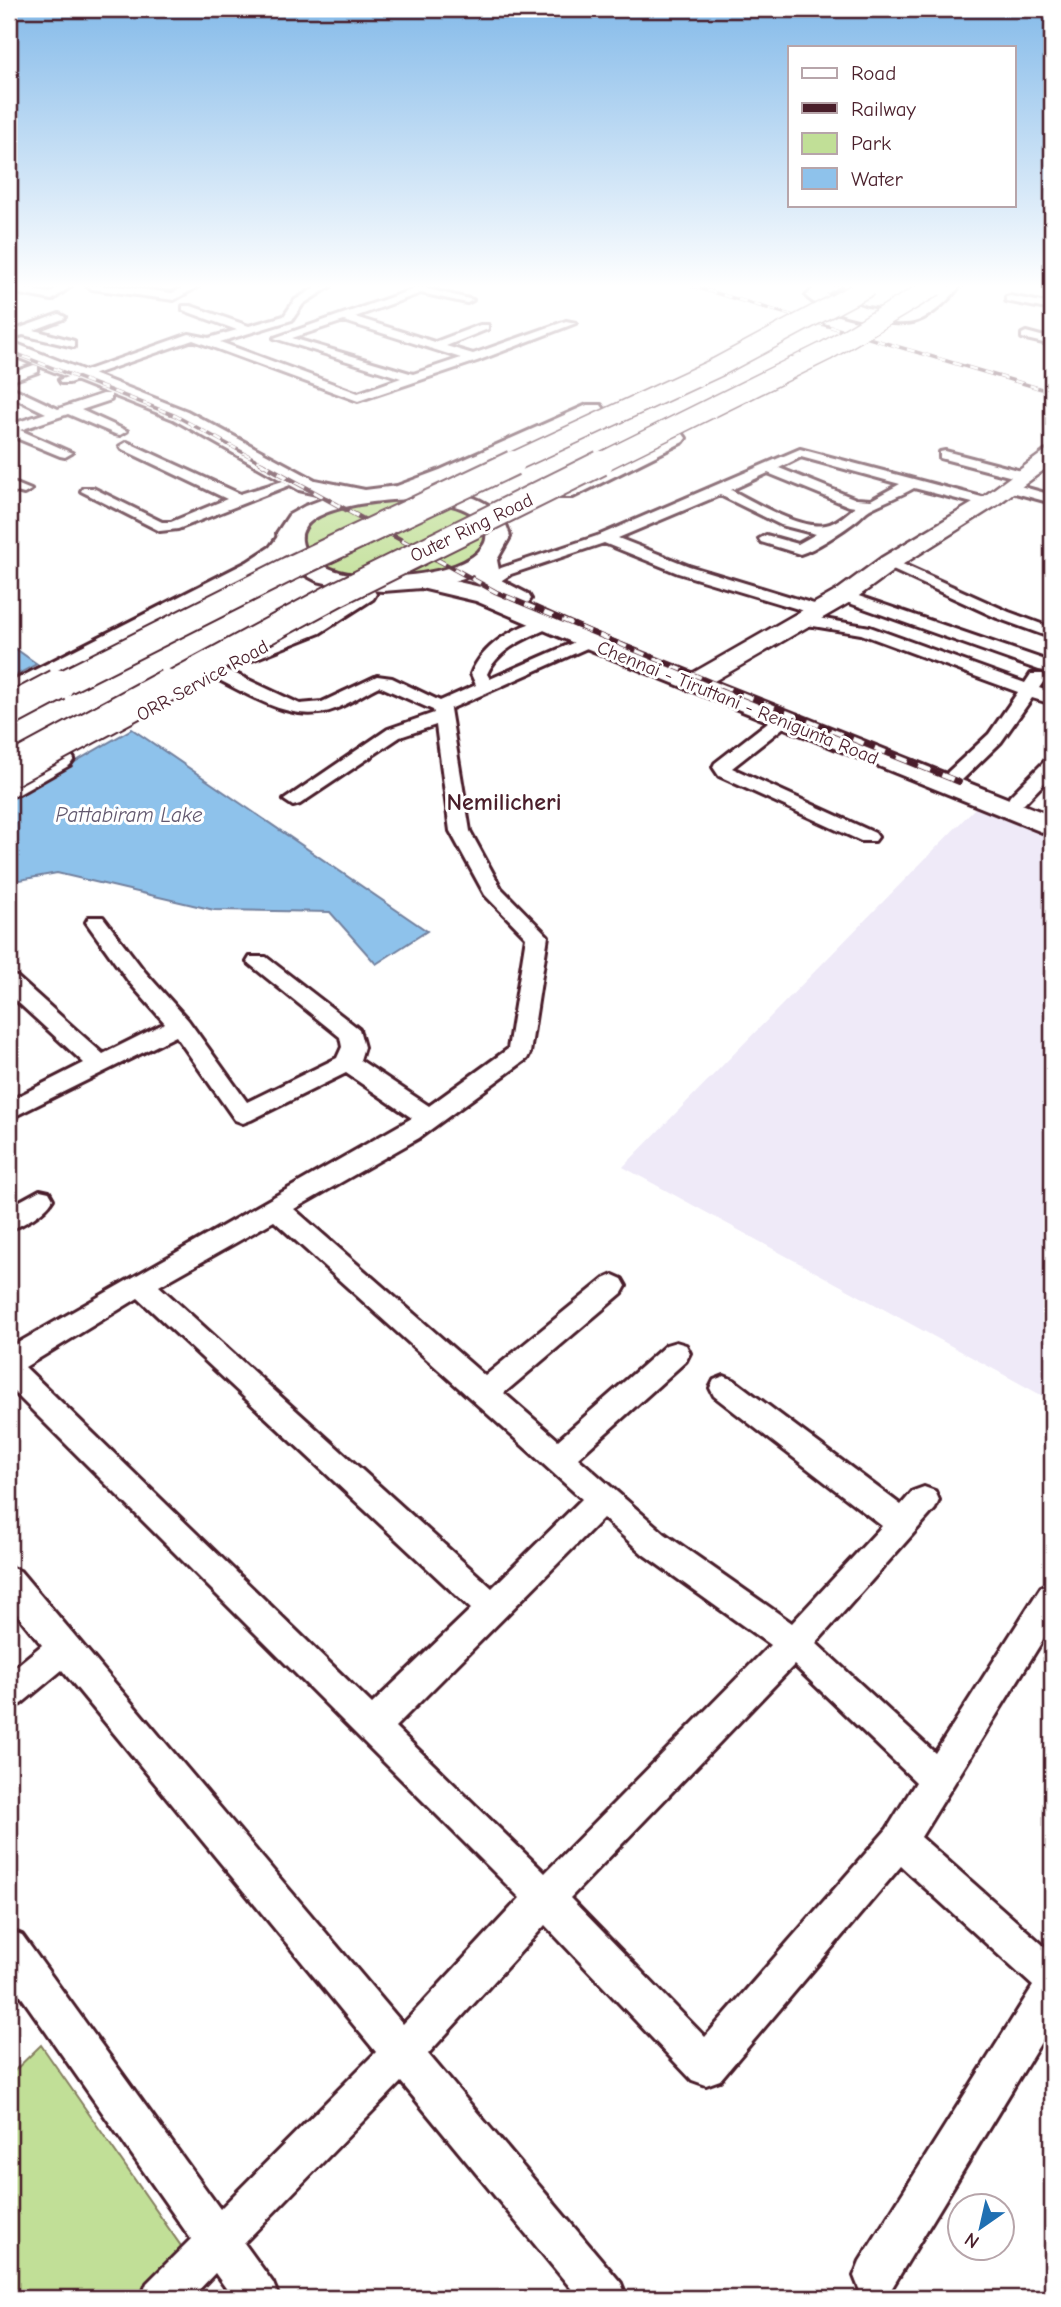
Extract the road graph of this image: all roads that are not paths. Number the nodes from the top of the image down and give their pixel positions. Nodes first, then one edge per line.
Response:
1 (18, 394) edge
2 (101, 394) edge
3 (118, 394) edge
4 (349, 394) edge
5 (367, 394) edge
6 (628, 394) edge
7 (658, 394) edge
8 (740, 394) edge
9 (764, 394) edge
10 (107, 397) junction
11 (63, 411) junction
12 (9, 429) edge
13 (120, 431) dead end
14 (127, 446) dead end
15 (65, 453) dead end
16 (945, 455) dead end
17 (1052, 455) edge
18 (765, 467) junction
19 (1017, 481) junction
20 (914, 482) junction
21 (9, 485) edge
22 (283, 485) junction
23 (24, 490) dead end
24 (720, 490) junction
25 (88, 491) dead end
26 (379, 493) junction
27 (239, 499) junction
28 (1052, 499) edge
29 (988, 503) junction
30 (866, 505) junction
31 (294, 529) junction
32 (829, 530) junction
33 (605, 538) junction
34 (766, 539) dead end
35 (491, 550) junction
36 (889, 563) junction
37 (412, 582) junction
38 (493, 587) junction
39 (844, 596) junction
40 (810, 615) junction
41 (547, 623) junction
42 (1052, 633) edge
43 (590, 641) junction
44 (1048, 663) edge
45 (215, 671) junction
46 (698, 679) junction
47 (486, 687) junction
48 (1030, 689) junction
49 (9, 693) edge
50 (1052, 699) edge
51 (9, 711) edge
52 (442, 712) junction
53 (783, 719) junction
54 (1052, 765) edge
55 (9, 771) edge
56 (955, 776) junction
57 (9, 788) edge
58 (293, 800) dead end
59 (1017, 800) junction
60 (1052, 814) edge
61 (1052, 827) edge
62 (868, 837) dead end
63 (96, 922) dead end
64 (258, 962) dead end
65 (9, 982) edge
66 (180, 1025) junction
67 (347, 1063) junction
68 (99, 1064) junction
69 (9, 1111) edge
70 (429, 1118) junction
71 (40, 1199) dead end
72 (275, 1208) junction
73 (9, 1220) edge
74 (140, 1284) junction
75 (613, 1286) dead end
76 (676, 1353) dead end
77 (9, 1362) edge
78 (9, 1369) edge
79 (724, 1388) dead end
80 (485, 1393) junction
81 (558, 1458) junction
82 (603, 1498) junction
83 (9, 1581) edge
84 (1052, 1597) edge
85 (493, 1609) junction
86 (792, 1642) junction
87 (64, 1648) junction
88 (9, 1693) edge
89 (372, 1727) junction
90 (937, 1779) junction
91 (898, 1841) junction
92 (545, 1898) junction
93 (9, 1948) edge
94 (1052, 1978) edge
95 (1052, 1989) edge
96 (402, 2053) junction
97 (218, 2240) junction
98 (875, 2276) dead end
99 (162, 2298) edge
100 (258, 2298) edge
101 (606, 2298) edge

1 - 11 street
2 - 10 main road
3 - 26 main road
4 - 5 street
6 - 26 main road
7 - 51 main road, Outer Ring Road, bridge
8 - 55 main road, Outer Ring Road, bridge
9 - 35 main road, bridge
10 - 11 street
10 - 22 main road
11 - 12 street
11 - 13 street
12 - 15 street
14 - 27 street
16 - 19 street
17 - 19 street
18 - 20 street
18 - 24 street
18 - 30 street
19 - 28 street
19 - 29 street
20 - 29 street
20 - 30 street
21 - 23 street
22 - 27 street
22 - 31 main road, Chennai - Tiruttani - Renigunta Road
24 - 32 street
24 - 33 street
25 - 27 street
26 - 31 main road
26 - 35 main road
29 - 36 street
30 - 32 street
31 - 37 main road, Chennai - Tiruttani - Renigunta Road
31 - 49 main road
32 - 34 street
33 - 38 street
33 - 40 street
35 - 37 main road, Chennai - Tiruttani - Renigunta Road
35 - 38 main road
36 - 39 street
36 - 42 street
37 - 41 main road, Chennai - Tiruttani - Renigunta Road
37 - 45 main road, ORR Service Road
38 - 46 main road, Chennai - Tiruttani - Renigunta Road
39 - 40 street
39 - 44 street
40 - 46 street
40 - 48 street
41 - 43 main road, Chennai - Tiruttani - Renigunta Road
41 - 47 street
43 - 46 main road, Chennai - Tiruttani - Renigunta Road
43 - 47 street
44 - 48 street
45 - 52 street
45 - 57 main road, ORR Service Road
46 - 53 main road, Chennai - Tiruttani - Renigunta Road
46 - 56 main road, Chennai - Tiruttani - Renigunta Road
47 - 52 street
48 - 50 street
48 - 56 street
52 - 58 street
52 - 70 street
53 - 61 main road, Chennai - Tiruttani - Renigunta Road
53 - 62 street
54 - 59 street
56 - 59 main road, Chennai - Tiruttani - Renigunta Road
59 - 60 main road, Chennai - Tiruttani - Renigunta Road
63 - 66 street
64 - 67 street
65 - 68 street
66 - 67 street
66 - 68 street
67 - 70 street
68 - 69 street
70 - 72 street
71 - 73 street
72 - 74 street
72 - 80 street
74 - 77 street
74 - 85 street
75 - 80 street
76 - 81 street
78 - 89 street
79 - 86 street
80 - 81 street
81 - 82 street
82 - 85 street
82 - 86 street
83 - 87 street
84 - 90 street
85 - 89 street
86 - 90 street
86 - 92 street
87 - 88 street
87 - 96 street
89 - 92 street
90 - 91 street
91 - 92 street
91 - 94 street
92 - 96 street
93 - 97 street
95 - 98 street
96 - 97 street
96 - 101 street
97 - 99 street
97 - 100 street

